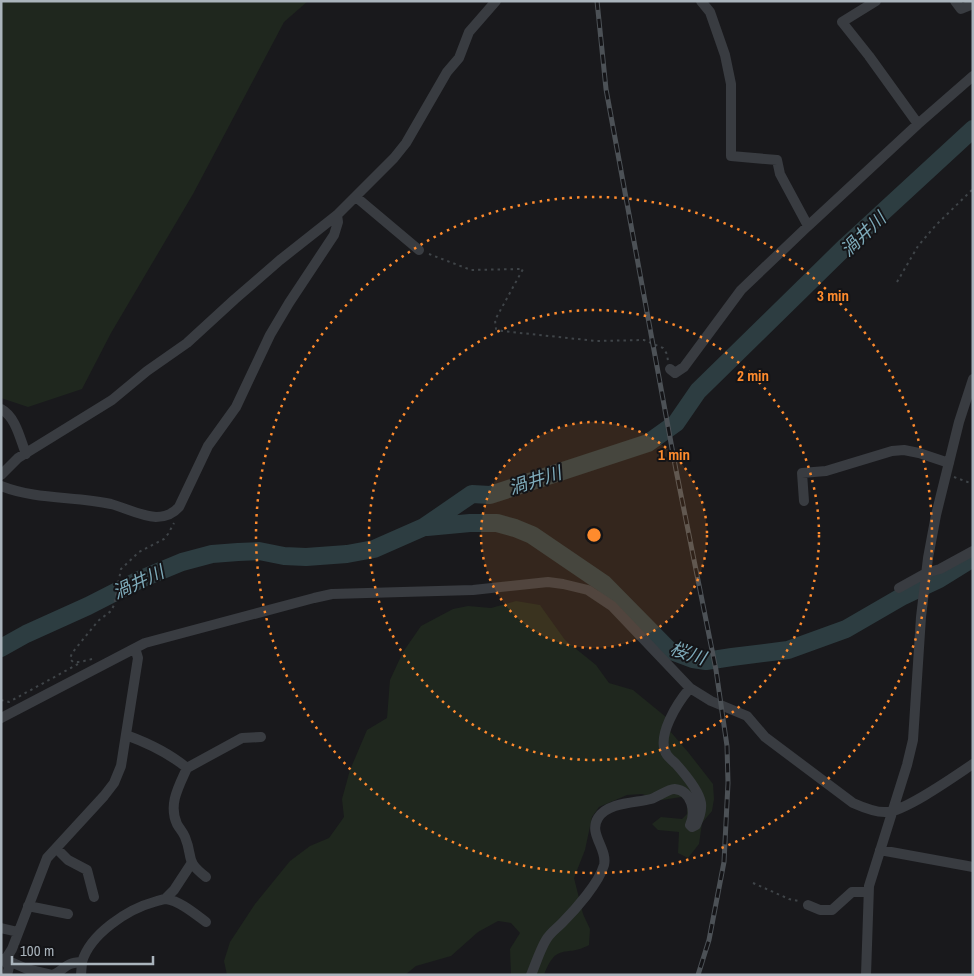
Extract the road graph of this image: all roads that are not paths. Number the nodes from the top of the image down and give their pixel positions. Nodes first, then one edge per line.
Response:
1 (496, 1) edge
2 (701, 1) edge
3 (876, 1) edge
4 (955, 1) edge
5 (973, 4) edge
6 (973, 76) edge
7 (918, 124) junction
8 (356, 197) junction
9 (337, 215) junction
10 (808, 226) junction
11 (419, 250) road end
12 (670, 369) road end
13 (973, 379) edge
14 (1, 409) edge
15 (26, 454) junction
16 (948, 468) junction
17 (1, 475) edge
18 (1, 486) edge
19 (804, 501) dead end
20 (973, 551) edge
21 (926, 575) junction
22 (899, 588) dead end
23 (135, 648) junction
24 (690, 688) junction
25 (1, 718) edge
26 (126, 735) junction
27 (261, 738) dead end
28 (973, 764) edge
29 (187, 768) junction
30 (893, 810) junction
31 (56, 848) junction
32 (880, 850) junction
33 (191, 864) junction
34 (973, 867) edge
35 (206, 878) dead end
36 (868, 892) junction
37 (94, 897) dead end
38 (165, 899) junction
39 (808, 905) road end
40 (28, 906) junction
41 (68, 914) dead end
42 (206, 922) dead end
43 (1, 928) edge
44 (18, 932) junction
45 (3, 959) edge
46 (82, 962) junction
47 (6, 975) edge
48 (53, 975) edge
49 (81, 975) edge
50 (531, 975) edge
51 (866, 975) edge

1 - 8 street
2 - 10 street
3 - 7 street
4 - 5 street
6 - 7 street
7 - 10 street
8 - 9 street
8 - 11 street
9 - 15 street
9 - 18 street
10 - 12 street
13 - 16 street
14 - 15 street
15 - 17 street
16 - 19 street
16 - 21 street
20 - 21 street
21 - 22 street
21 - 30 street
23 - 24 street
23 - 25 street
23 - 26 street
24 - 30 street
24 - 50 street
26 - 29 street
26 - 31 street
27 - 29 street
28 - 30 street
29 - 33 street
30 - 32 street
31 - 37 street
31 - 40 street
32 - 34 street
32 - 36 street
33 - 35 street
33 - 38 street
36 - 39 street
36 - 51 street
38 - 42 street
38 - 46 street
40 - 41 street
40 - 44 street
43 - 44 street
44 - 45 street
45 - 47 street
45 - 48 street
46 - 48 street
46 - 49 street

